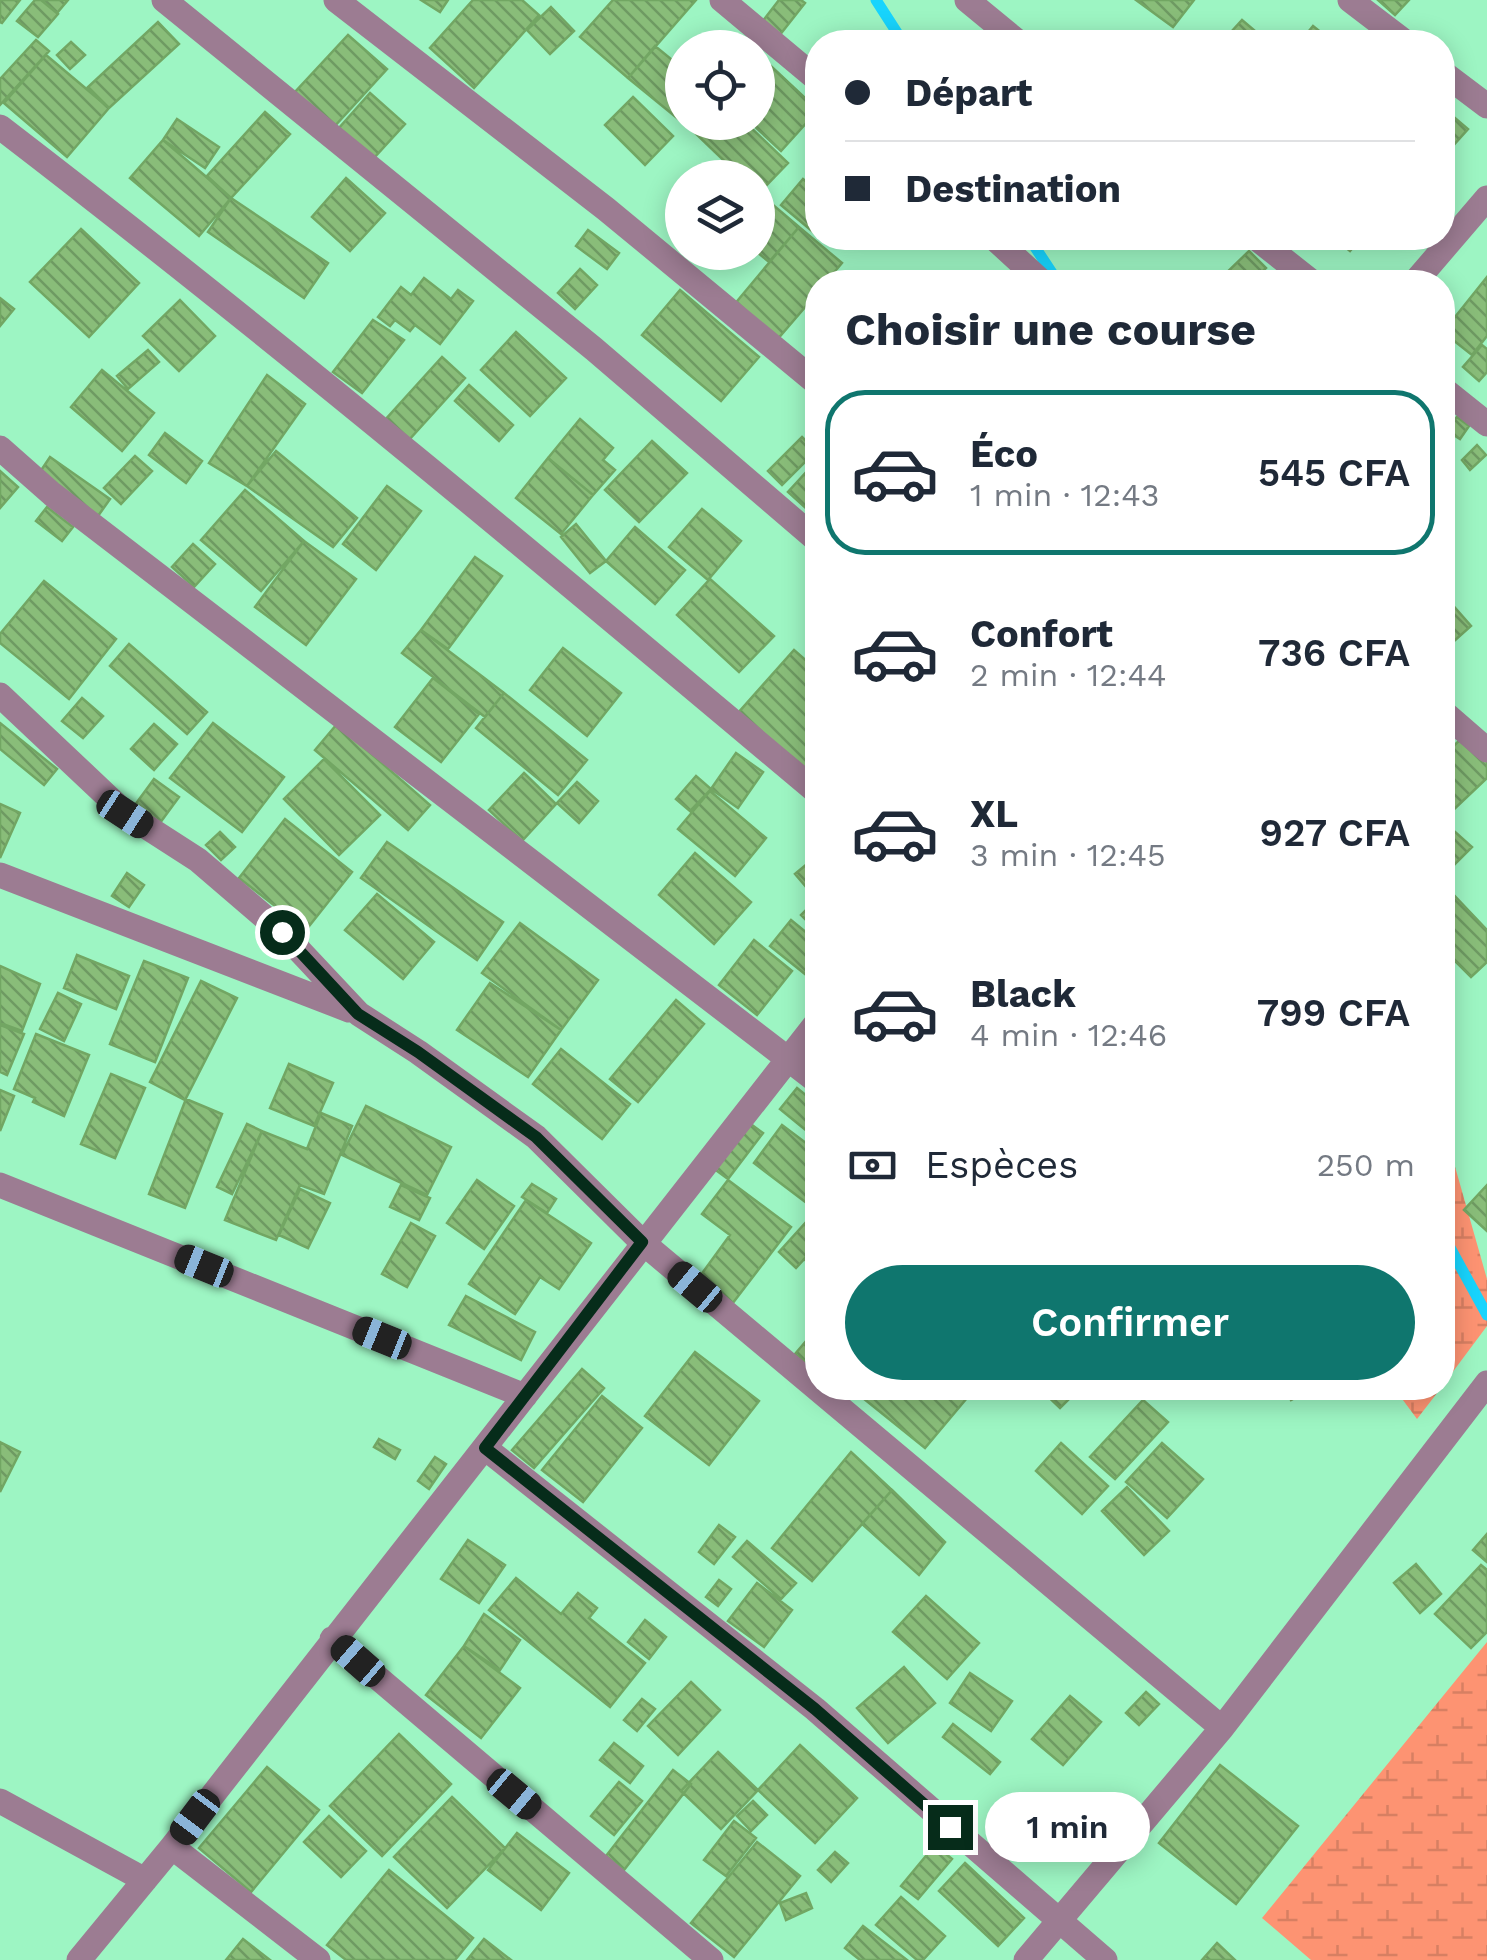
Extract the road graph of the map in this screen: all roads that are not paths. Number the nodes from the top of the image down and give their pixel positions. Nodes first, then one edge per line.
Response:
1 (164, 0) edge
2 (336, 0) edge
3 (722, 0) edge
4 (967, 0) edge
5 (1350, 0) edge
6 (1003, 30) edge
7 (1389, 30) edge
8 (805, 69) edge
9 (1455, 82) edge
10 (1487, 106) edge
11 (0, 127) edge
12 (1487, 198) edge
13 (1455, 235) edge
14 (1007, 250) edge
15 (1271, 250) edge
16 (1442, 250) edge
17 (1029, 270) edge
18 (1297, 270) edge
19 (1425, 270) edge
20 (805, 373) edge
21 (1455, 398) edge
22 (1487, 424) edge
23 (0, 448) edge
24 (805, 530) edge
25 (0, 695) edge
26 (1455, 722) edge
27 (1487, 750) edge
28 (805, 782) edge
29 (0, 874) edge
30 (358, 1014) junction
31 (805, 1037) edge
32 (787, 1060) junction
33 (805, 1073) edge
34 (0, 1185) edge
35 (642, 1242) junction
36 (805, 1379) edge
37 (1487, 1382) edge
38 (525, 1396) junction
39 (831, 1400) edge
40 (485, 1448) junction
41 (332, 1639) junction
42 (1222, 1728) junction
43 (0, 1800) edge
44 (172, 1847) junction
45 (145, 1880) junction
46 (1057, 1921) junction
47 (79, 1960) edge
48 (318, 1960) edge
49 (711, 1960) edge
50 (1026, 1960) edge
51 (1105, 1960) edge

1 - 24 street
2 - 20 street
3 - 8 street
4 - 6 street
5 - 7 street
9 - 10 street
11 - 28 street
12 - 13 street
14 - 17 street
15 - 18 street
16 - 19 street
21 - 22 street
23 - 32 street
25 - 30 street
26 - 27 street
29 - 30 street
30 - 35 street
31 - 32 street
32 - 33 street
32 - 35 street
34 - 38 street
35 - 36 street
35 - 38 street
37 - 42 street
38 - 40 street
39 - 42 street
40 - 41 street
40 - 46 street
41 - 44 street
41 - 49 street
42 - 46 street
43 - 45 street
44 - 45 street
44 - 48 street
45 - 47 street
46 - 50 street
46 - 51 street

